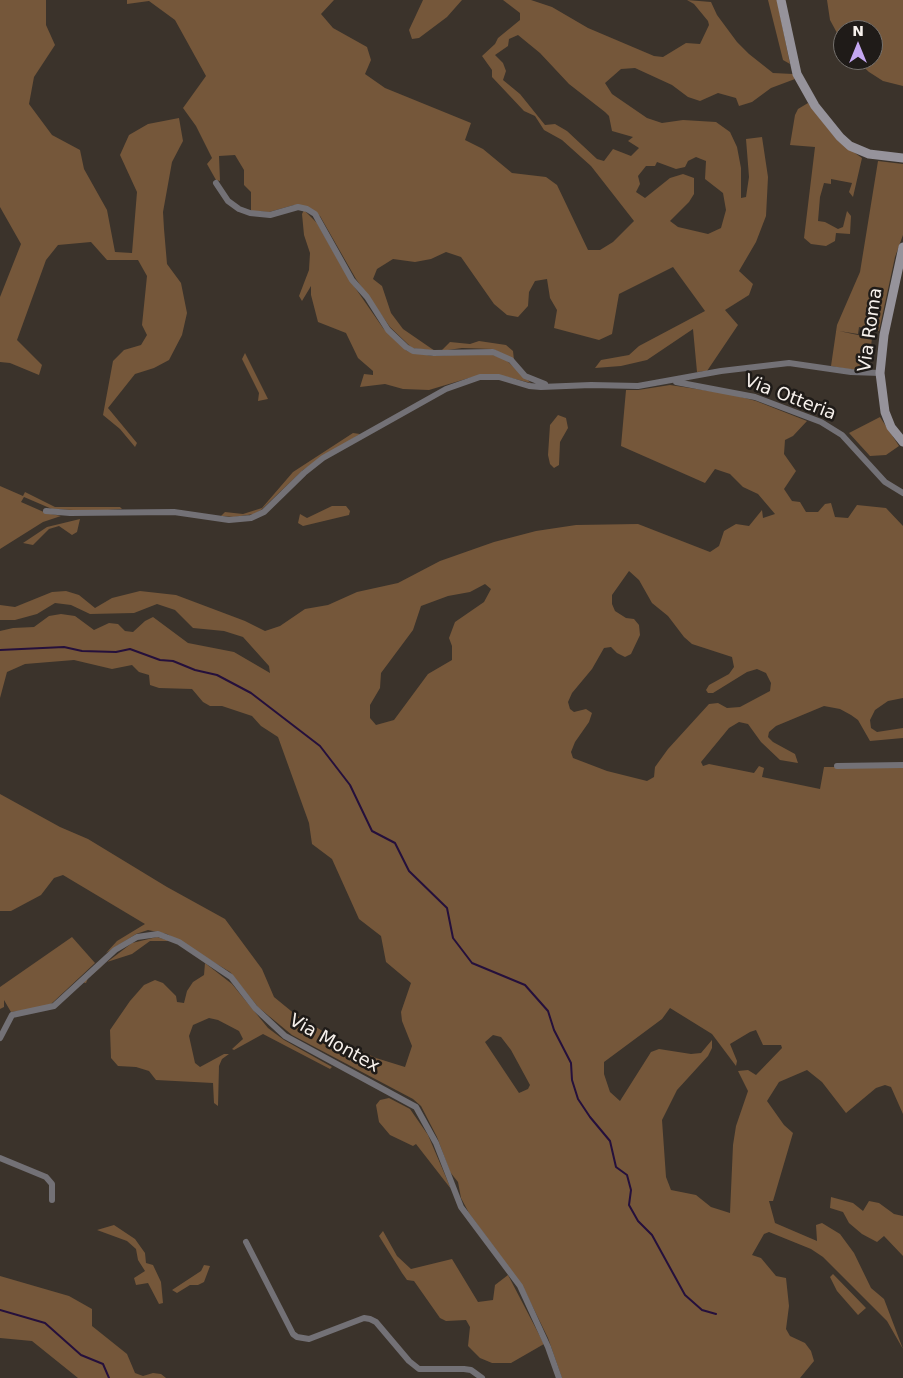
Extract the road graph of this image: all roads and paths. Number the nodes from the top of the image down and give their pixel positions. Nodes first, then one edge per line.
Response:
1 (781, 0) edge
2 (903, 158) edge
3 (216, 183) dead end
4 (903, 247) edge
5 (880, 373) junction
6 (673, 382) junction
7 (553, 386) junction
8 (903, 442) edge
9 (903, 494) edge
10 (46, 511) dead end
11 (903, 765) edge
12 (837, 766) dead end
13 (0, 1038) edge
14 (0, 1158) edge
15 (52, 1200) dead end
16 (246, 1242) dead end
17 (482, 1378) edge
18 (559, 1378) edge

1 - 2 main road
3 - 7 street
4 - 5 main road, Via Roma
5 - 6 street, Via Otteria
5 - 8 main road, Via Roma
6 - 7 street
6 - 9 street, Via Otteria
7 - 10 street
11 - 12 street
13 - 18 street, Via Montex
14 - 15 street
16 - 17 street

